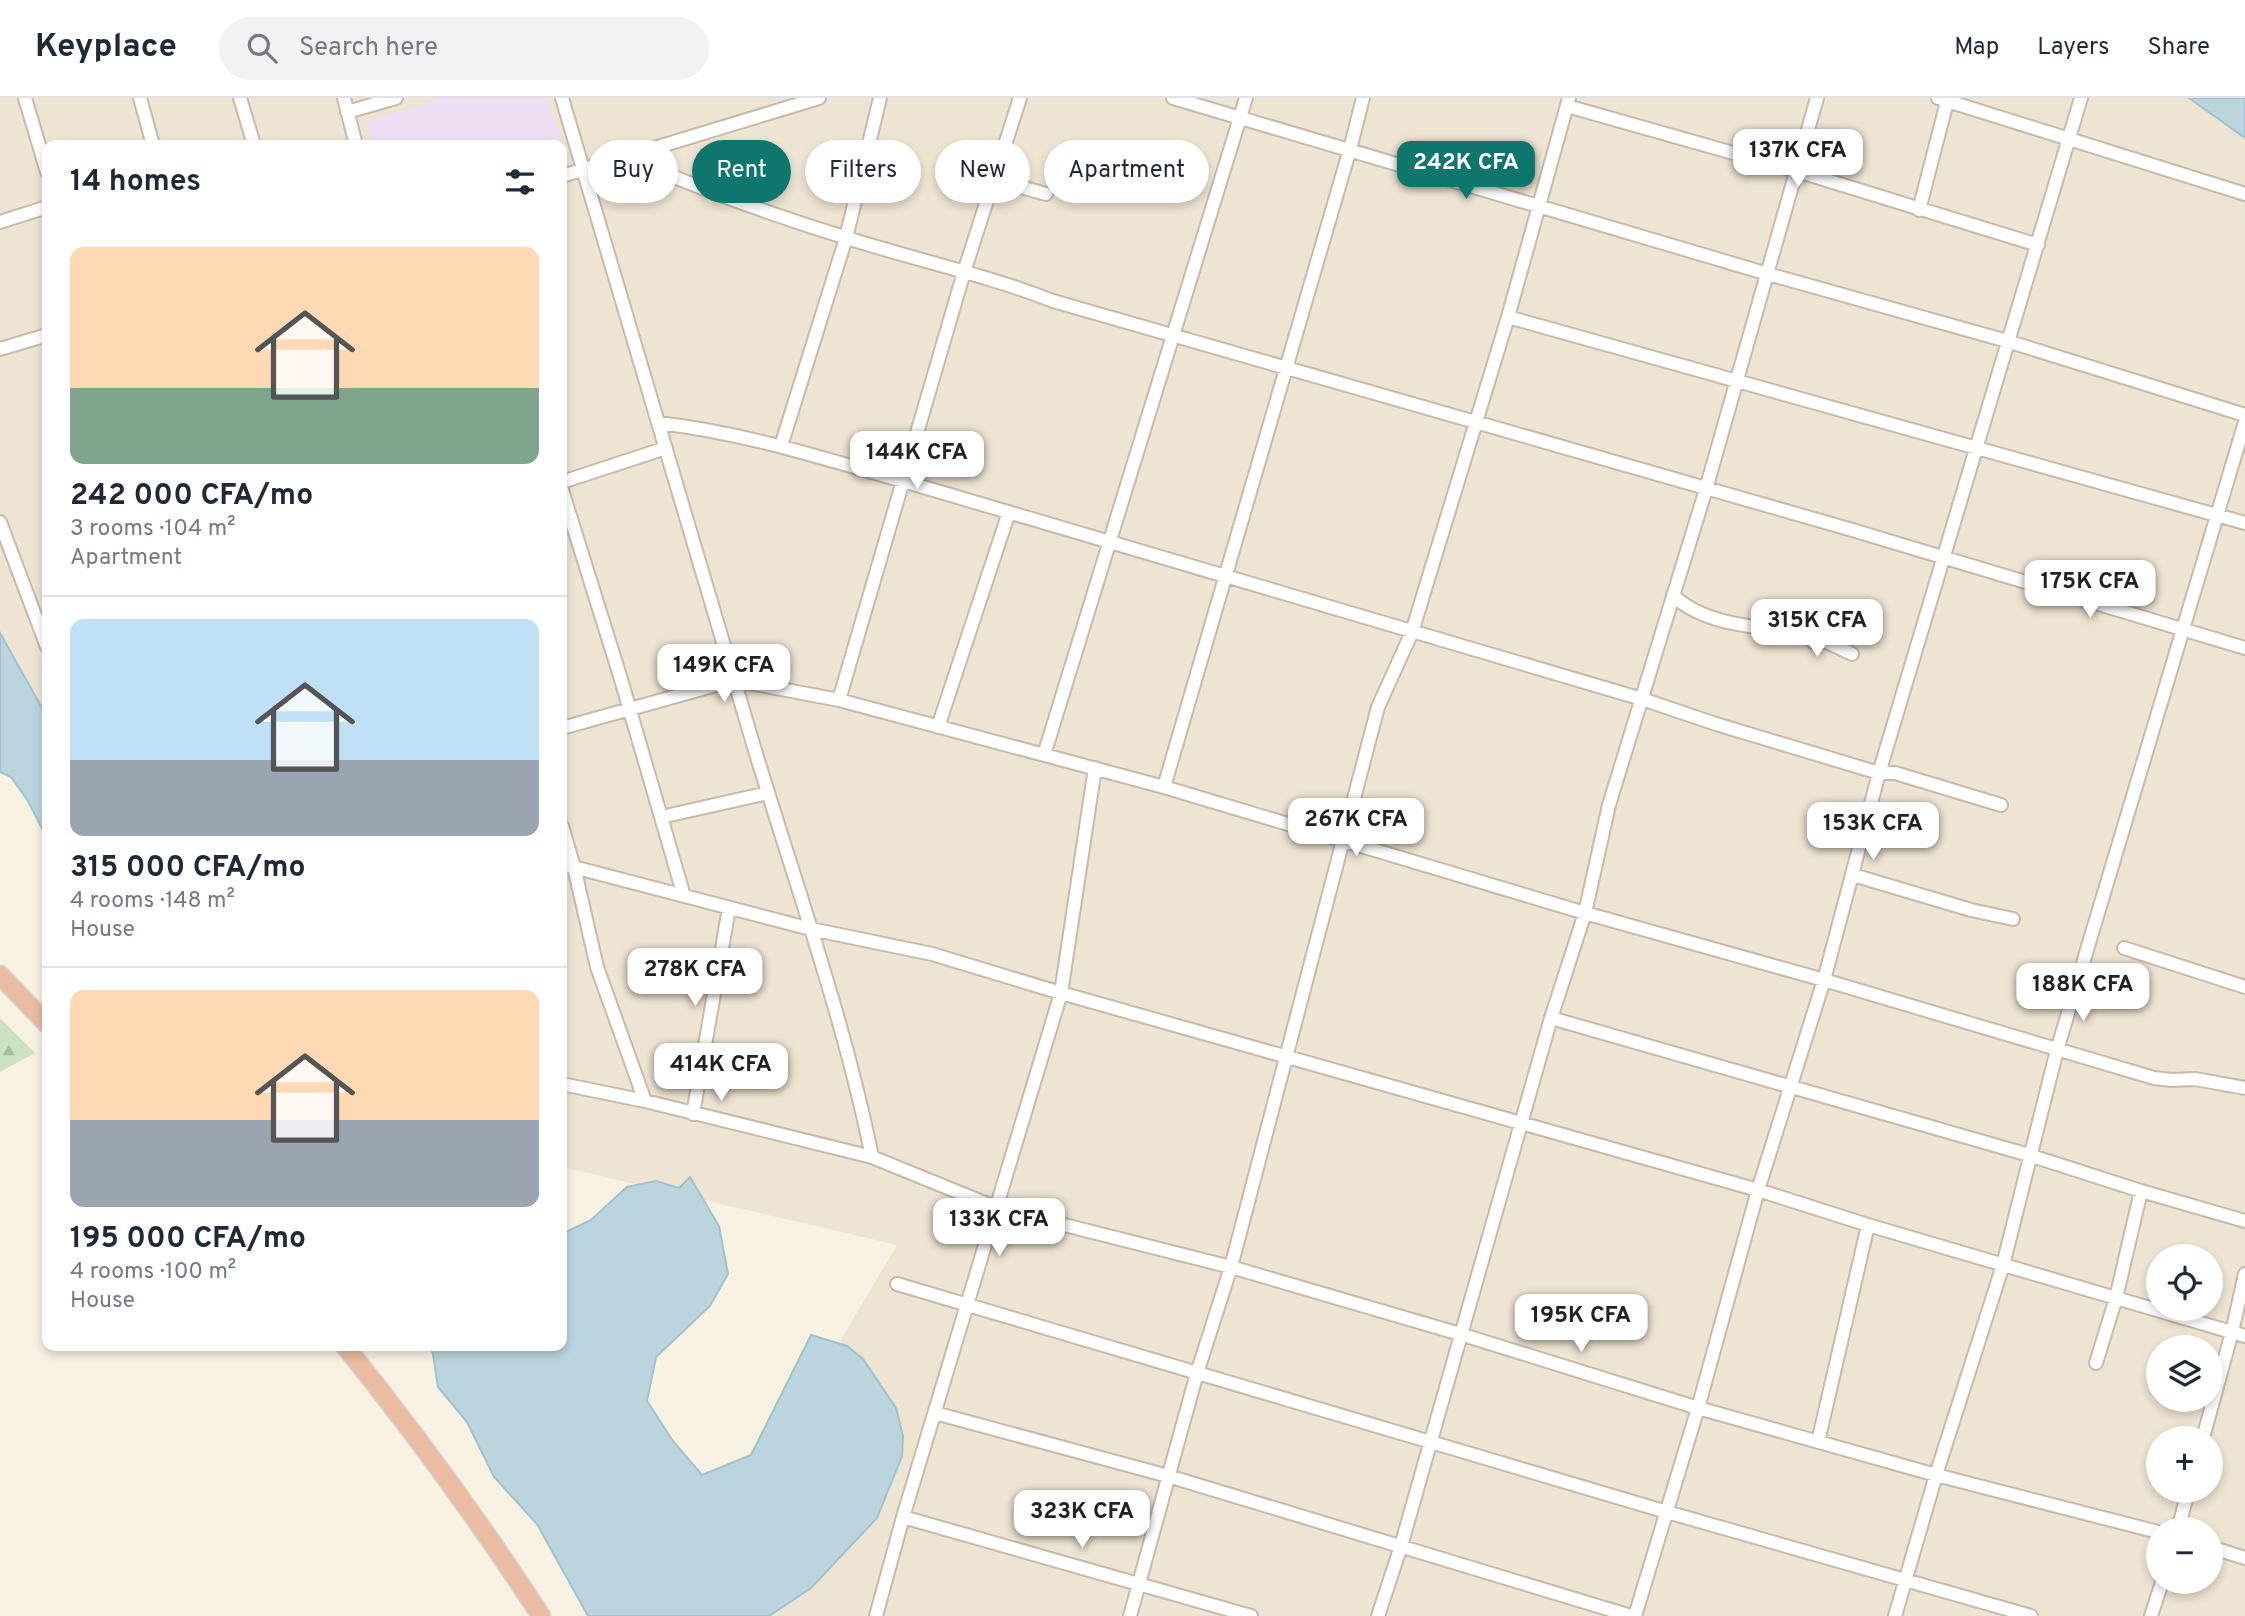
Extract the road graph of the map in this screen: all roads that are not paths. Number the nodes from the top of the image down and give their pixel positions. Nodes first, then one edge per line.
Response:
1 (25, 98) edge
2 (140, 98) edge
3 (240, 98) edge
4 (344, 98) edge
5 (396, 98) edge
6 (562, 98) edge
7 (819, 98) edge
8 (880, 98) edge
9 (1020, 98) edge
10 (1173, 98) edge
11 (1246, 98) edge
12 (1363, 98) edge
13 (1817, 98) edge
14 (2081, 98) edge
15 (1944, 99) edge
16 (793, 102) edge
17 (1568, 102) edge
18 (347, 112) junction
19 (1240, 118) junction
20 (2069, 138) junction
21 (152, 140) edge
22 (253, 140) edge
23 (355, 140) edge
24 (678, 140) edge
25 (1005, 140) edge
26 (1350, 149) junction
27 (42, 155) edge
28 (588, 169) edge
29 (584, 170) junction
30 (1797, 172) junction
31 (567, 175) edge
32 (678, 179) edge
33 (2245, 194) edge
34 (985, 203) edge
35 (1539, 206) junction
36 (42, 209) edge
37 (1919, 209) junction
38 (0, 222) edge
39 (846, 238) junction
40 (2038, 245) junction
41 (964, 272) junction
42 (1768, 274) junction
43 (1508, 317) junction
44 (1172, 335) junction
45 (42, 336) edge
46 (2007, 341) junction
47 (0, 349) edge
48 (1286, 368) junction
49 (1737, 381) junction
50 (2245, 415) edge
51 (2245, 422) edge
52 (658, 423) junction
53 (1476, 423) junction
54 (781, 446) junction
55 (666, 448) junction
56 (1976, 448) junction
57 (567, 480) edge
58 (903, 481) junction
59 (1706, 489) junction
60 (567, 506) edge
61 (1009, 512) junction
62 (2217, 515) junction
63 (0, 522) edge
64 (2245, 523) edge
65 (1109, 542) junction
66 (1944, 559) junction
67 (1224, 577) junction
68 (1673, 595) junction
69 (42, 629) edge
70 (2182, 630) junction
71 (1412, 632) junction
72 (2245, 648) edge
73 (1852, 654) dead end
74 (734, 680) junction
75 (1642, 699) junction
76 (839, 701) junction
77 (629, 709) junction
78 (567, 727) edge
79 (938, 727) junction
80 (1044, 755) junction
81 (1095, 768) junction
82 (1879, 773) junction
83 (1164, 787) junction
84 (768, 793) junction
85 (2001, 805) dead end
86 (661, 817) junction
87 (1343, 841) junction
88 (568, 865) edge
89 (1853, 875) junction
90 (684, 895) junction
91 (729, 908) junction
92 (1585, 913) junction
93 (2013, 919) dead end
94 (811, 929) junction
95 (2124, 948) dead end
96 (0, 975) edge
97 (1824, 980) junction
98 (2245, 987) edge
99 (1061, 993) junction
100 (1550, 1018) junction
101 (42, 1019) edge
102 (2057, 1050) junction
103 (1286, 1056) junction
104 (567, 1085) edge
105 (1790, 1086) junction
106 (2245, 1088) edge
107 (645, 1101) junction
108 (693, 1114) junction
109 (1522, 1122) junction
110 (2029, 1155) junction
111 (872, 1157) junction
112 (1758, 1191) junction
113 (2141, 1191) junction
114 (997, 1209) junction
115 (2245, 1221) edge
116 (1868, 1225) junction
117 (2003, 1265) junction
118 (1231, 1267) junction
119 (2245, 1274) edge
120 (897, 1284) dead end
121 (2116, 1298) junction
122 (967, 1306) junction
123 (1460, 1334) junction
124 (2239, 1334) edge
125 (349, 1351) edge
126 (2095, 1363) dead end
127 (1197, 1373) junction
128 (1698, 1408) junction
129 (935, 1413) junction
130 (2207, 1426) edge
131 (1431, 1441) junction
132 (1818, 1442) junction
133 (1936, 1475) junction
134 (1168, 1476) junction
135 (1667, 1512) junction
136 (903, 1517) junction
137 (2146, 1529) edge
138 (1401, 1546) junction
139 (2223, 1551) edge
140 (2245, 1558) edge
141 (1906, 1580) junction
142 (1139, 1584) junction
143 (2158, 1594) edge
144 (541, 1616) edge
145 (876, 1616) edge
146 (1130, 1616) edge
147 (1251, 1616) edge
148 (1378, 1616) edge
149 (1633, 1616) edge
150 (1895, 1616) edge
151 (2031, 1616) edge
152 (2151, 1616) edge

1 - 27 street
2 - 21 street
3 - 22 street
4 - 18 street
5 - 18 street
6 - 29 street
7 - 16 street
8 - 39 street
9 - 25 street
10 - 19 street
11 - 19 street
12 - 26 street
13 - 30 street
14 - 20 street
15 - 20 street
15 - 37 street
16 - 24 street
17 - 30 street
17 - 35 street
18 - 23 street
19 - 26 street
19 - 44 street
20 - 33 street
20 - 40 street
26 - 35 street
26 - 48 street
28 - 29 street
29 - 31 street
29 - 52 street
30 - 37 street
30 - 42 street
32 - 39 street
34 - 41 street
35 - 42 street
35 - 43 street
36 - 38 street
37 - 40 street
39 - 41 street
39 - 54 street
40 - 46 street
41 - 44 street
41 - 58 street
42 - 46 street
42 - 49 street
43 - 49 street
43 - 53 street
44 - 48 street
44 - 65 street
45 - 47 street
46 - 50 street
46 - 56 street
48 - 53 street
48 - 67 street
49 - 56 street
49 - 59 street
51 - 62 street
52 - 54 street
52 - 55 street
53 - 59 street
53 - 71 street
54 - 58 street
55 - 57 street
55 - 74 street
56 - 62 street
56 - 66 street
58 - 61 street
58 - 76 street
59 - 66 street
59 - 68 street
60 - 77 street
61 - 65 street
61 - 79 street
62 - 64 street
62 - 70 street
63 - 69 street
65 - 67 street
65 - 80 street
66 - 70 street
66 - 82 street
67 - 71 street
67 - 83 street
68 - 73 street
68 - 75 street
70 - 72 street
70 - 102 street
71 - 75 street
71 - 87 street
74 - 76 street
74 - 77 street
74 - 84 street
75 - 82 street
75 - 92 street
76 - 79 street
77 - 78 street
77 - 86 street
79 - 80 street
80 - 81 street
81 - 83 street
81 - 99 street
82 - 85 street
82 - 89 street
83 - 87 street
84 - 86 street
84 - 94 street
86 - 90 street
87 - 92 street
87 - 103 street
88 - 90 street
88 - 107 street
89 - 93 street
89 - 97 street
90 - 91 street
91 - 94 street
91 - 108 street
92 - 97 street
92 - 100 street
94 - 99 street
94 - 111 street
95 - 98 street
96 - 101 highway
97 - 102 street
97 - 105 street
99 - 103 street
99 - 114 street
100 - 105 street
100 - 109 street
102 - 106 street
102 - 110 street
103 - 109 street
103 - 118 street
104 - 107 street
105 - 110 street
105 - 112 street
107 - 108 street
108 - 111 street
109 - 112 street
109 - 123 street
110 - 113 street
110 - 117 street
111 - 114 street
112 - 116 street
112 - 128 street
113 - 115 street
113 - 121 street
114 - 118 street
114 - 122 street
116 - 117 street
116 - 132 street
117 - 121 street
117 - 133 street
118 - 123 street
118 - 127 street
119 - 124 street
120 - 122 street
121 - 124 street
121 - 126 street
122 - 127 street
122 - 129 street
123 - 128 street
123 - 131 street
124 - 130 street
125 - 144 highway
127 - 131 street
127 - 134 street
128 - 132 street
128 - 135 street
129 - 134 street
129 - 136 street
131 - 135 street
131 - 138 street
132 - 133 street
133 - 137 street
133 - 141 street
134 - 138 street
134 - 142 street
135 - 141 street
135 - 149 street
136 - 142 street
136 - 145 street
138 - 148 street
138 - 149 street
139 - 140 street
141 - 150 street
141 - 151 street
142 - 146 street
142 - 147 street
143 - 152 street

